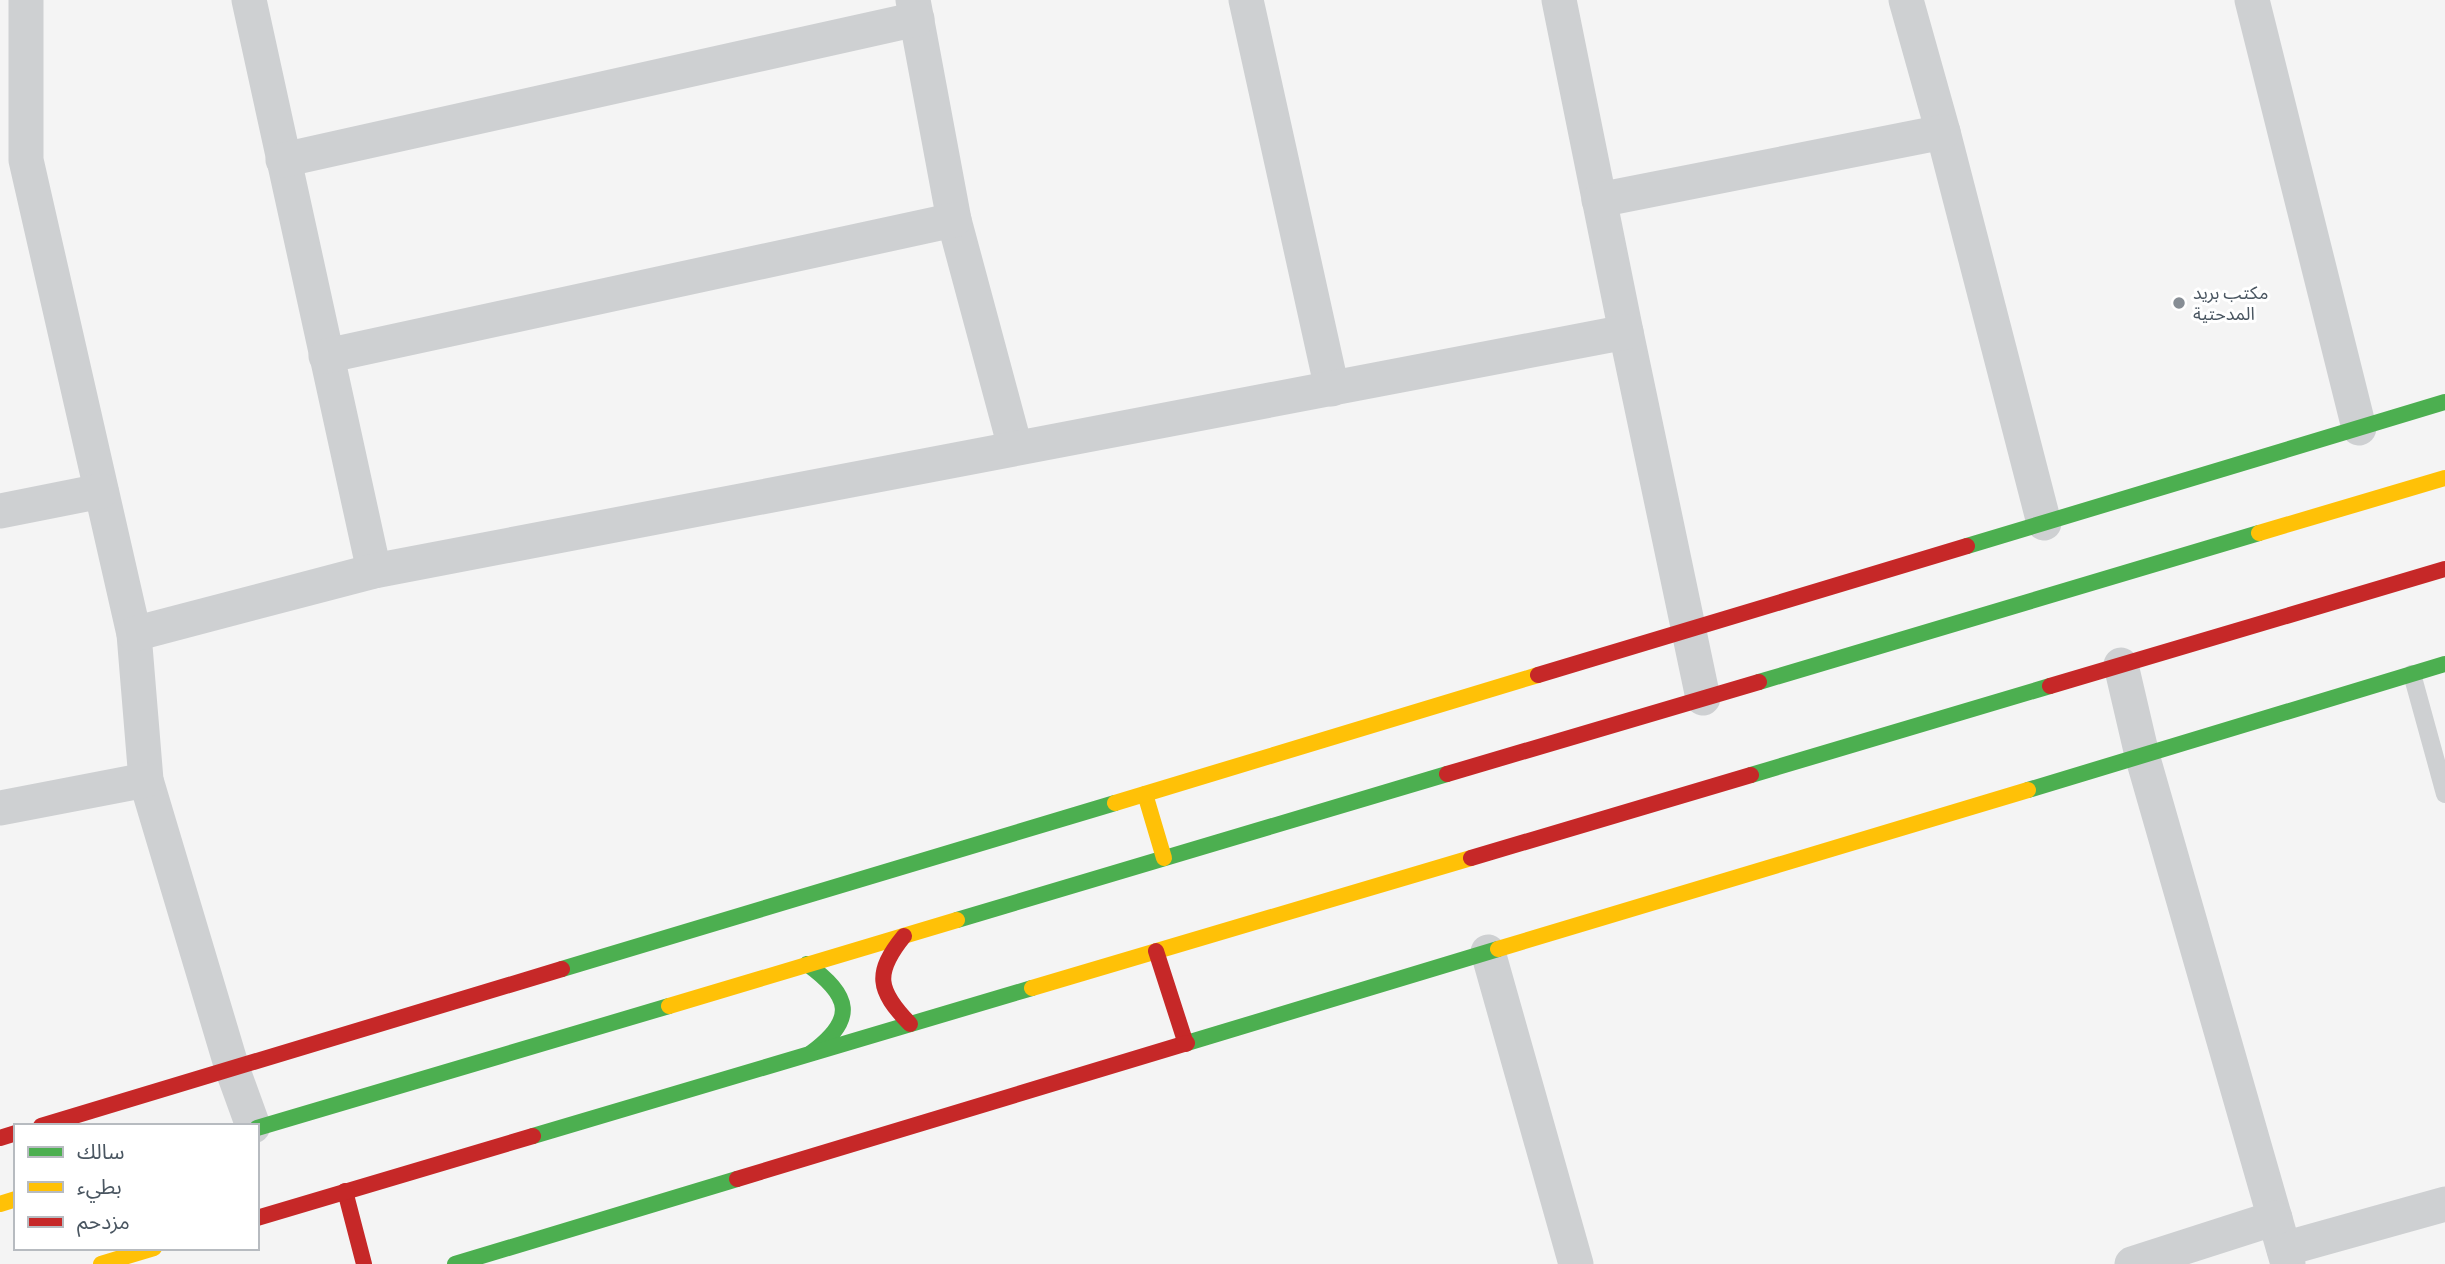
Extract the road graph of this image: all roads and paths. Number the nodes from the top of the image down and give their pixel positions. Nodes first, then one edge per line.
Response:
1 (26, 0) edge
2 (249, 0) edge
3 (1246, 0) edge
4 (1559, 0) edge
5 (1906, 0) edge
6 (2252, 0) edge
7 (915, 9) edge
8 (1943, 132) junction
9 (283, 160) junction
10 (1599, 200) junction
11 (954, 220) junction
12 (1626, 332) junction
13 (326, 356) junction
14 (1332, 389) junction
15 (2445, 402) edge
16 (2359, 428) junction
17 (1015, 447) junction
18 (2443, 477) edge
19 (101, 491) junction
20 (0, 511) edge
21 (2044, 523) junction
22 (2445, 569) edge
23 (374, 571) junction
24 (1689, 630) junction
25 (134, 634) junction
26 (2445, 664) edge
27 (2121, 665) junction
28 (2412, 674) junction
29 (1703, 698) junction
30 (2142, 755) junction
31 (146, 780) junction
32 (1145, 793) junction
33 (2445, 794) edge
34 (0, 808) edge
35 (1164, 858) junction
36 (904, 936) junction
37 (1156, 951) junction
38 (1488, 953) junction
39 (807, 964) junction
40 (910, 1024) junction
41 (1186, 1044) junction
42 (809, 1054) junction
43 (232, 1068) junction
44 (48, 1124) edge
45 (254, 1124) edge
46 (259, 1126) edge
47 (345, 1191) junction
48 (2445, 1204) edge
49 (259, 1216) edge
50 (2282, 1244) edge
51 (147, 1250) edge
52 (101, 1264) edge
53 (364, 1264) edge
54 (455, 1264) edge
55 (1576, 1264) edge
56 (2132, 1264) edge

1 - 19 street
2 - 9 street
3 - 14 street
4 - 10 street
5 - 8 street
6 - 16 street
7 - 9 street
7 - 11 street
8 - 10 street
8 - 21 street
9 - 13 street
10 - 12 street
11 - 13 street
11 - 17 street
12 - 14 street
12 - 24 street
13 - 23 street
14 - 17 street
15 - 16 main road
16 - 21 main road
17 - 23 street
18 - 29 main road
19 - 20 street
19 - 25 street
21 - 24 main road
22 - 27 main road
23 - 25 street
24 - 29 street
24 - 32 main road
25 - 31 street
26 - 28 main road
27 - 30 street
27 - 37 main road
28 - 30 main road
28 - 33 lane
29 - 35 main road
30 - 38 main road
30 - 50 street
31 - 34 street
31 - 43 street
32 - 35 main road
32 - 43 main road
35 - 36 main road
36 - 39 main road
36 - 40 main road
37 - 40 main road
37 - 41 main road
38 - 41 main road
38 - 55 street
39 - 42 main road
39 - 46 main road
40 - 42 main road
41 - 54 main road
42 - 47 main road
43 - 44 main road
43 - 45 street
47 - 49 main road
47 - 53 main road
48 - 50 street
50 - 56 street
51 - 52 main road

